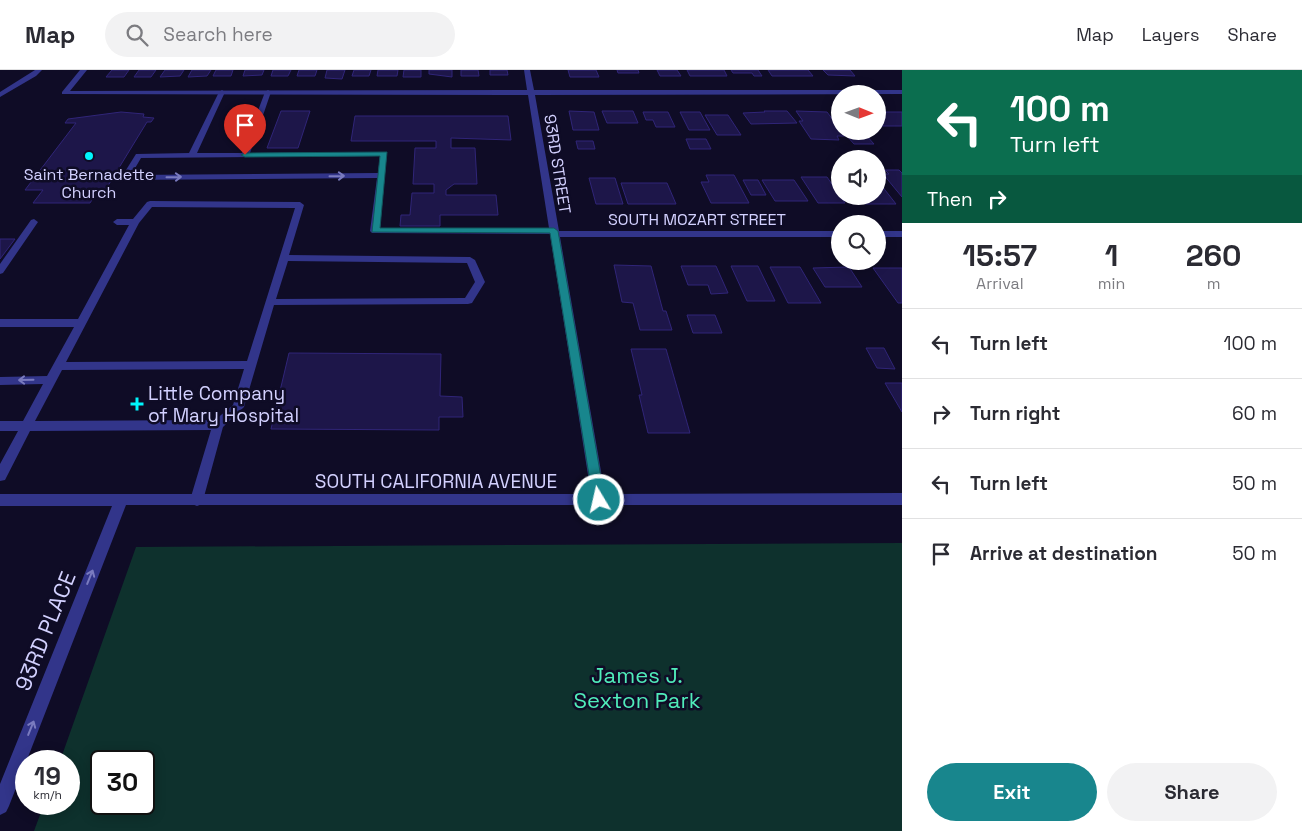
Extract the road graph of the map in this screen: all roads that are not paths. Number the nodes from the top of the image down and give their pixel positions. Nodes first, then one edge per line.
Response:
1 (39, 70) edge
2 (84, 70) edge
3 (527, 70) edge
4 (222, 92) junction
5 (268, 92) junction
6 (531, 92) junction
7 (902, 92) edge
8 (0, 95) edge
9 (192, 155) junction
10 (245, 155) junction
11 (382, 175) junction
12 (34, 222) dead end
13 (117, 222) dead end
14 (135, 222) junction
15 (554, 232) junction
16 (831, 234) edge
17 (886, 234) edge
18 (902, 234) edge
19 (283, 258) junction
20 (0, 271) edge
21 (270, 302) junction
22 (0, 323) edge
23 (81, 323) junction
24 (251, 365) junction
25 (58, 366) junction
26 (51, 380) junction
27 (0, 381) edge
28 (27, 425) junction
29 (218, 425) junction
30 (0, 426) edge
31 (0, 476) edge
32 (902, 499) edge
33 (0, 500) edge
34 (120, 500) junction
35 (197, 500) junction
36 (599, 500) junction
37 (0, 806) edge

1 - 8 street
2 - 4 street
3 - 6 street, 93RD STREET
4 - 5 street
4 - 9 street
5 - 6 street
5 - 10 street
6 - 7 street
6 - 15 street, 93RD STREET
9 - 10 street
9 -> 11 street
10 - 11 street
11 - 15 street, SOUTH MOZART STREET
12 - 20 street
13 - 14 street
14 - 19 street
14 - 23 street
15 - 16 street, SOUTH MOZART STREET
15 - 36 street, 93RD STREET
17 - 18 street
19 - 21 street
19 - 21 street
21 - 24 street
22 - 23 street
23 - 25 street
24 - 25 street
24 - 29 street
25 - 26 street
26 -> 27 street
26 - 28 street
28 - 29 street
28 - 30 street
28 - 31 street
29 - 35 street
32 - 36 street, SOUTH CALIFORNIA AVENUE
33 - 34 street, SOUTH CALIFORNIA AVENUE
34 - 35 street, SOUTH CALIFORNIA AVENUE
37 -> 34 street, 93RD PLACE
35 - 36 street, SOUTH CALIFORNIA AVENUE

